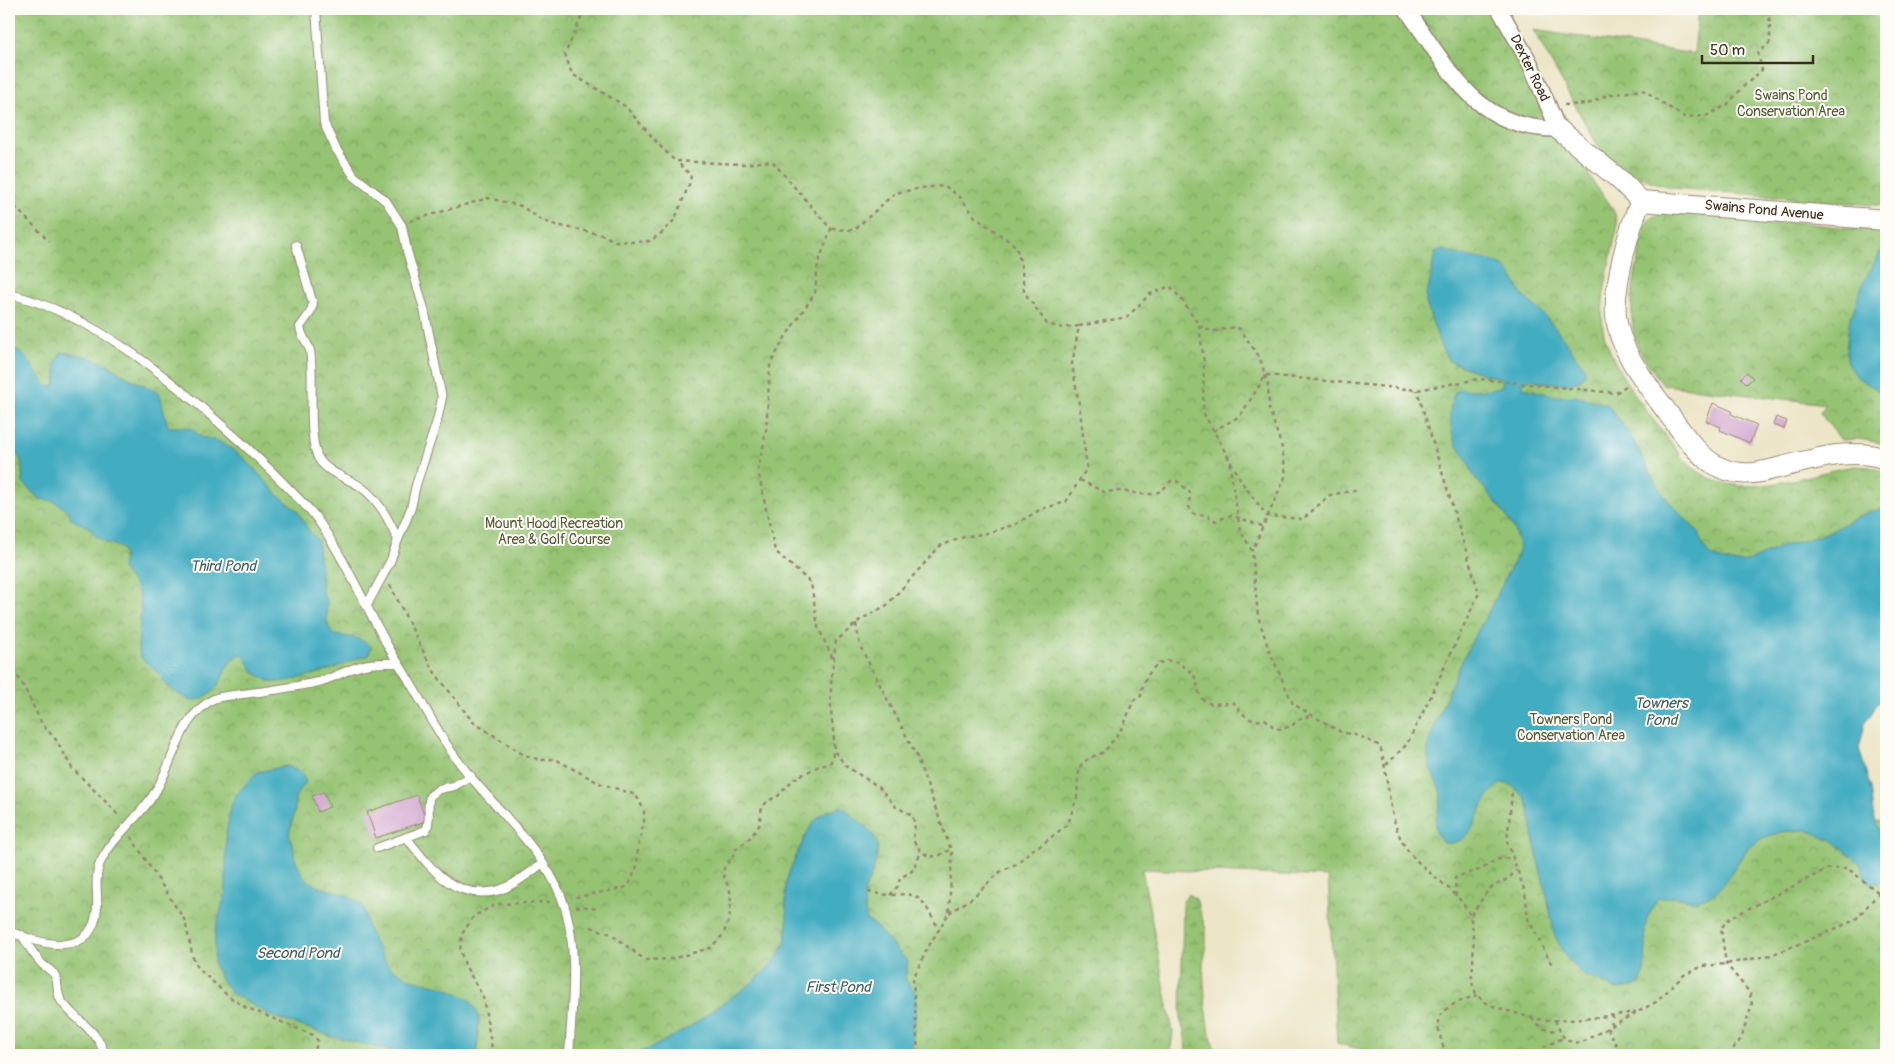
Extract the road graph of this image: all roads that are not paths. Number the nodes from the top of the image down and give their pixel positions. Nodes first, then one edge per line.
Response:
1 (1406, 9) edge
2 (1499, 9) edge
3 (314, 10) edge
4 (1555, 122) junction
5 (1641, 201) junction
6 (1886, 220) edge
7 (296, 245) dead end
8 (9, 294) edge
9 (1886, 459) edge
10 (398, 540) junction
11 (367, 605) junction
12 (397, 662) junction
13 (471, 776) junction
14 (406, 837) junction
15 (377, 848) dead end
16 (542, 864) junction
17 (9, 931) edge
18 (22, 935) junction
19 (105, 1055) edge
20 (569, 1055) edge

1 - 4 street
2 - 4 street, Dexter Road
3 - 10 lane
4 - 5 street
5 - 6 street, Swains Pond Avenue
5 - 9 street
7 - 10 lane
8 - 11 lane
10 - 11 lane
11 - 12 lane
12 - 13 lane
12 - 18 lane
13 - 14 lane
13 - 16 lane
14 - 15 lane
14 - 16 lane
16 - 20 lane
17 - 18 lane
18 - 19 lane

